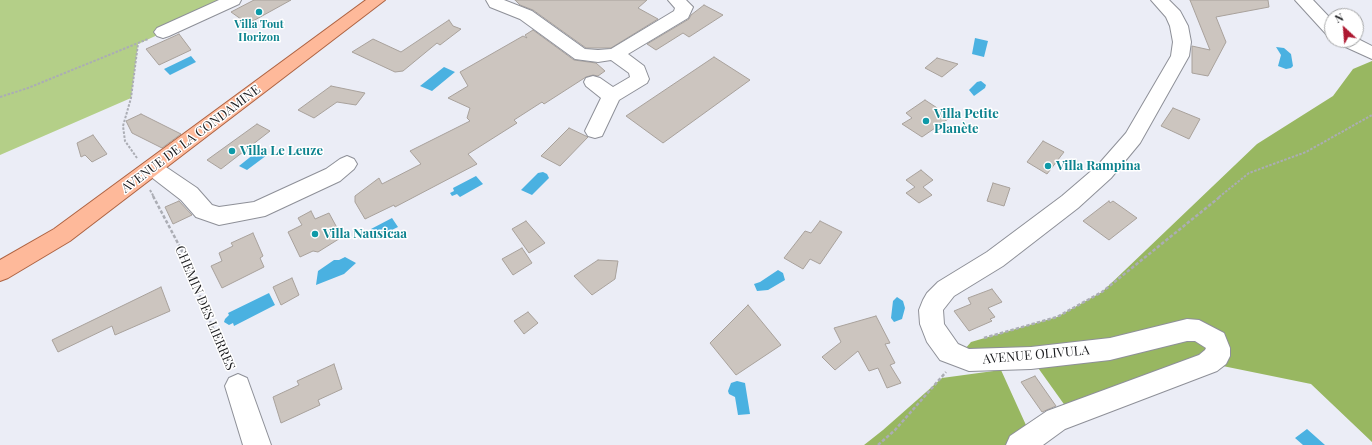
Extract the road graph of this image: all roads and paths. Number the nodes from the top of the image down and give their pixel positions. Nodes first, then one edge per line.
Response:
1 (233, 0) edge
2 (377, 0) edge
3 (494, 0) edge
4 (676, 0) edge
5 (1159, 0) edge
6 (1303, 0) edge
7 (1324, 22) edge
8 (163, 32) joint
9 (138, 44) junction
10 (1361, 48) edge
11 (1372, 53) edge
12 (616, 54) junction
13 (593, 82) dead end
14 (612, 96) junction
15 (0, 97) edge
16 (1372, 115) edge
17 (595, 131) dead end
18 (347, 164) dead end
19 (148, 172) junction
20 (0, 271) edge
21 (959, 356) junction
22 (238, 386) joint
23 (257, 445) edge
24 (878, 445) edge
25 (1020, 445) edge

1 - 8 street
2 - 19 main road, AVENUE DE LA CONDAMINE
3 - 12 street
4 - 12 street
5 - 21 street, AVENUE OLIVULA
6 - 7 street
8 - 9 path
9 - 15 path
9 - 19 path, CHEMIN DES LIERRES
10 - 11 street
12 - 14 street
13 - 14 street
14 - 17 street
16 - 21 path
18 - 19 street
19 - 20 main road, AVENUE DE LA CONDAMINE
19 - 22 path, CHEMIN DES LIERRES
21 - 24 path
21 - 25 street, AVENUE OLIVULA
22 - 23 street, CHEMIN DES LIERRES

